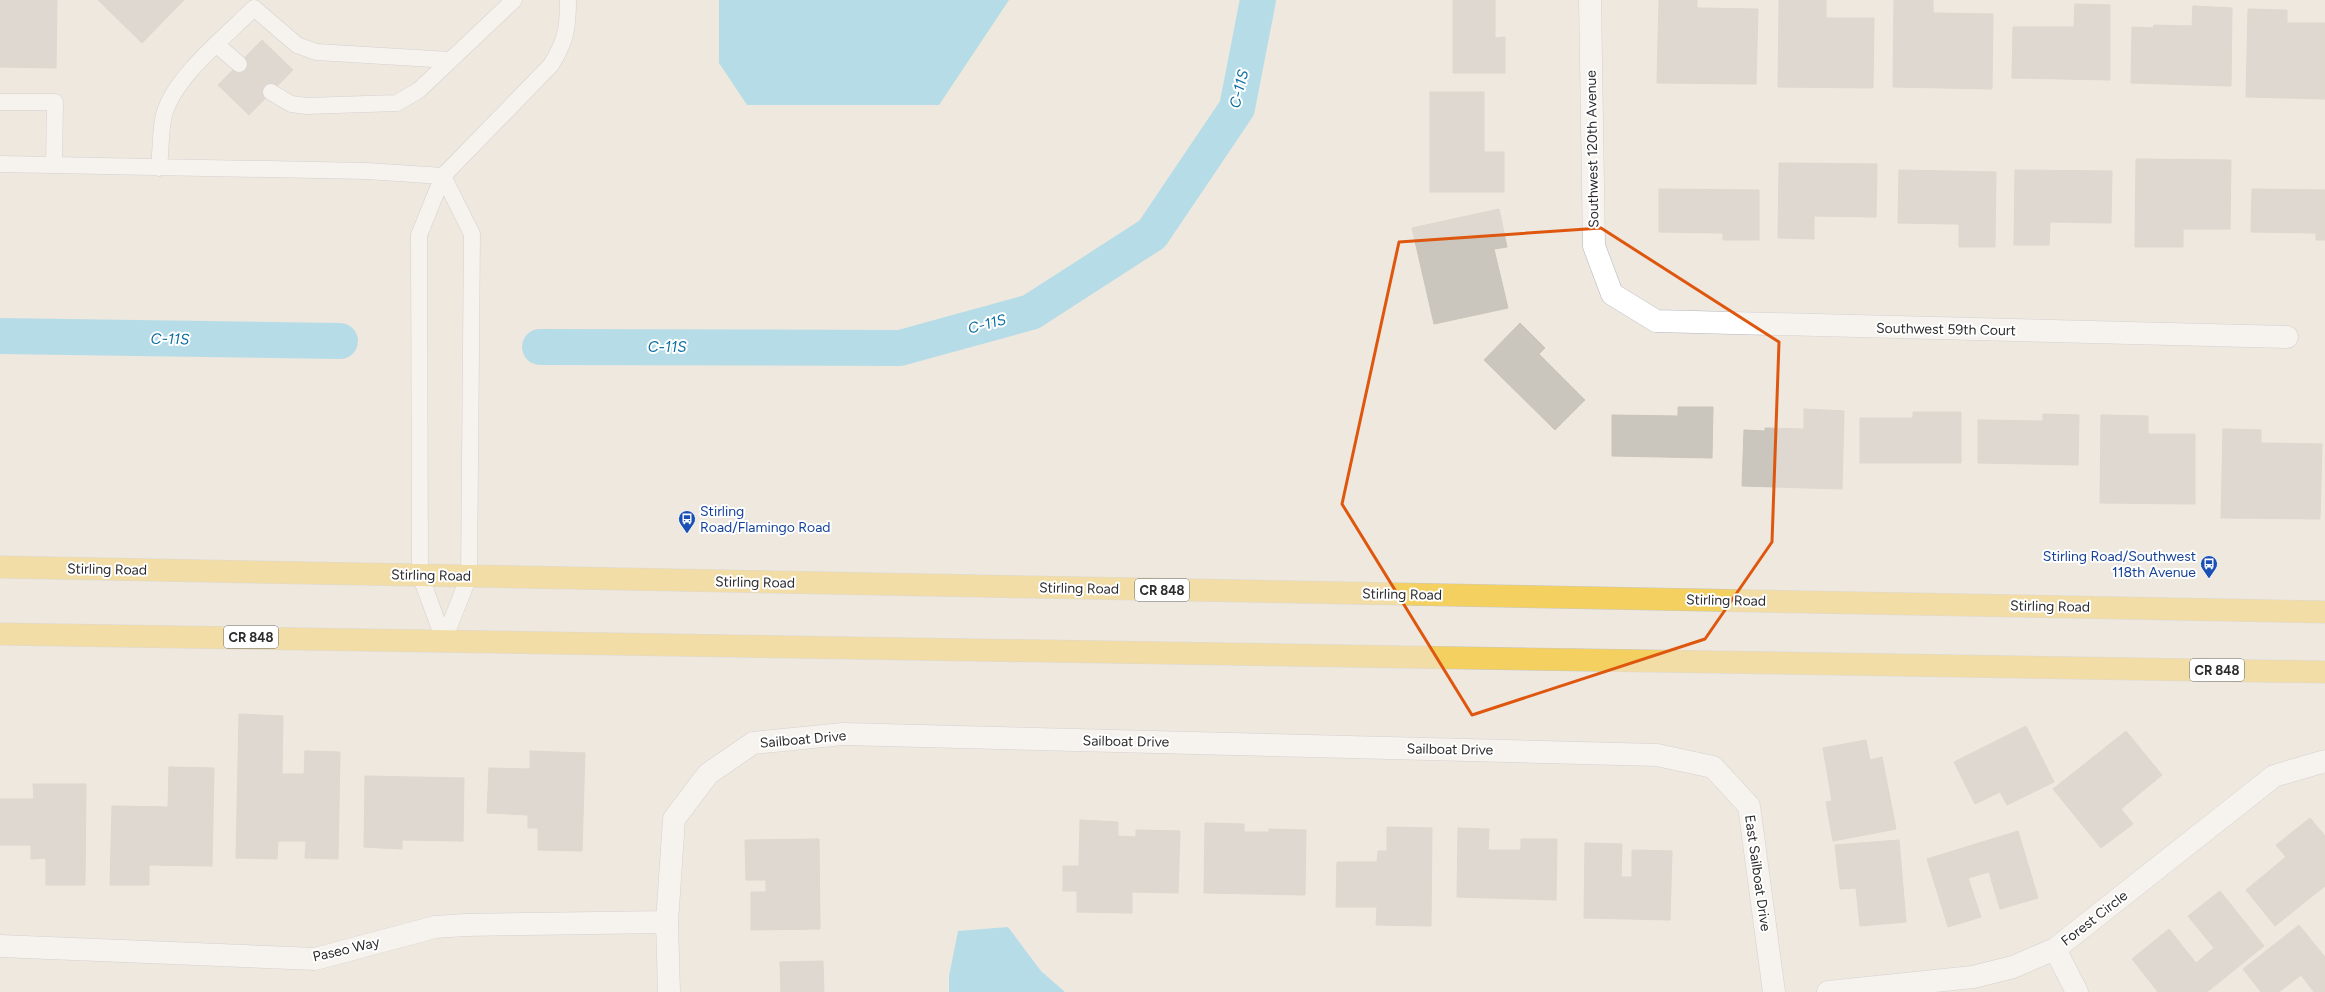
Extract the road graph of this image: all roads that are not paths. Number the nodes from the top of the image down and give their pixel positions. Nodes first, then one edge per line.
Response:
1 (514, 0) edge
2 (568, 0) edge
3 (1590, 0) edge
4 (217, 45) junction
5 (450, 60) junction
6 (238, 64) dead end
7 (271, 92) dead end
8 (0, 102) edge
9 (0, 164) edge
10 (54, 165) junction
11 (159, 168) junction
12 (443, 176) junction
13 (1612, 294) joint
14 (2287, 337) dead end
15 (0, 567) edge
16 (420, 575) junction
17 (469, 576) junction
18 (2325, 612) edge
19 (0, 634) edge
20 (444, 640) junction
21 (2325, 672) edge
22 (2325, 761) edge
23 (1714, 767) joint
24 (667, 922) junction
25 (0, 946) edge
26 (2055, 949) junction
27 (669, 992) edge
28 (1774, 992) edge
29 (1828, 992) edge
30 (2077, 992) edge

1 - 5 lane
2 - 12 lane
3 - 13 street, Southwest 120th Avenue
4 - 5 lane
4 - 6 lane
4 - 11 lane
5 - 7 lane
8 - 10 lane
9 - 10 lane
10 - 11 lane
11 - 12 lane
12 - 16 lane
12 - 17 lane
13 - 14 street, Southwest 59th Court
15 - 16 main road, Stirling Road / CR 848
16 - 17 main road, Stirling Road / CR 848
16 - 20 lane
17 - 18 main road, Stirling Road / CR 848
17 - 20 lane
19 - 20 main road, CR 848
20 - 21 main road, CR 848
22 - 26 street, Forest Circle
23 - 24 street, Sailboat Drive
23 - 28 street, East Sailboat Drive
24 - 25 street, Paseo Way
24 - 27 street, Sailboat Drive
26 - 29 street, Forest Circle
26 - 30 street

